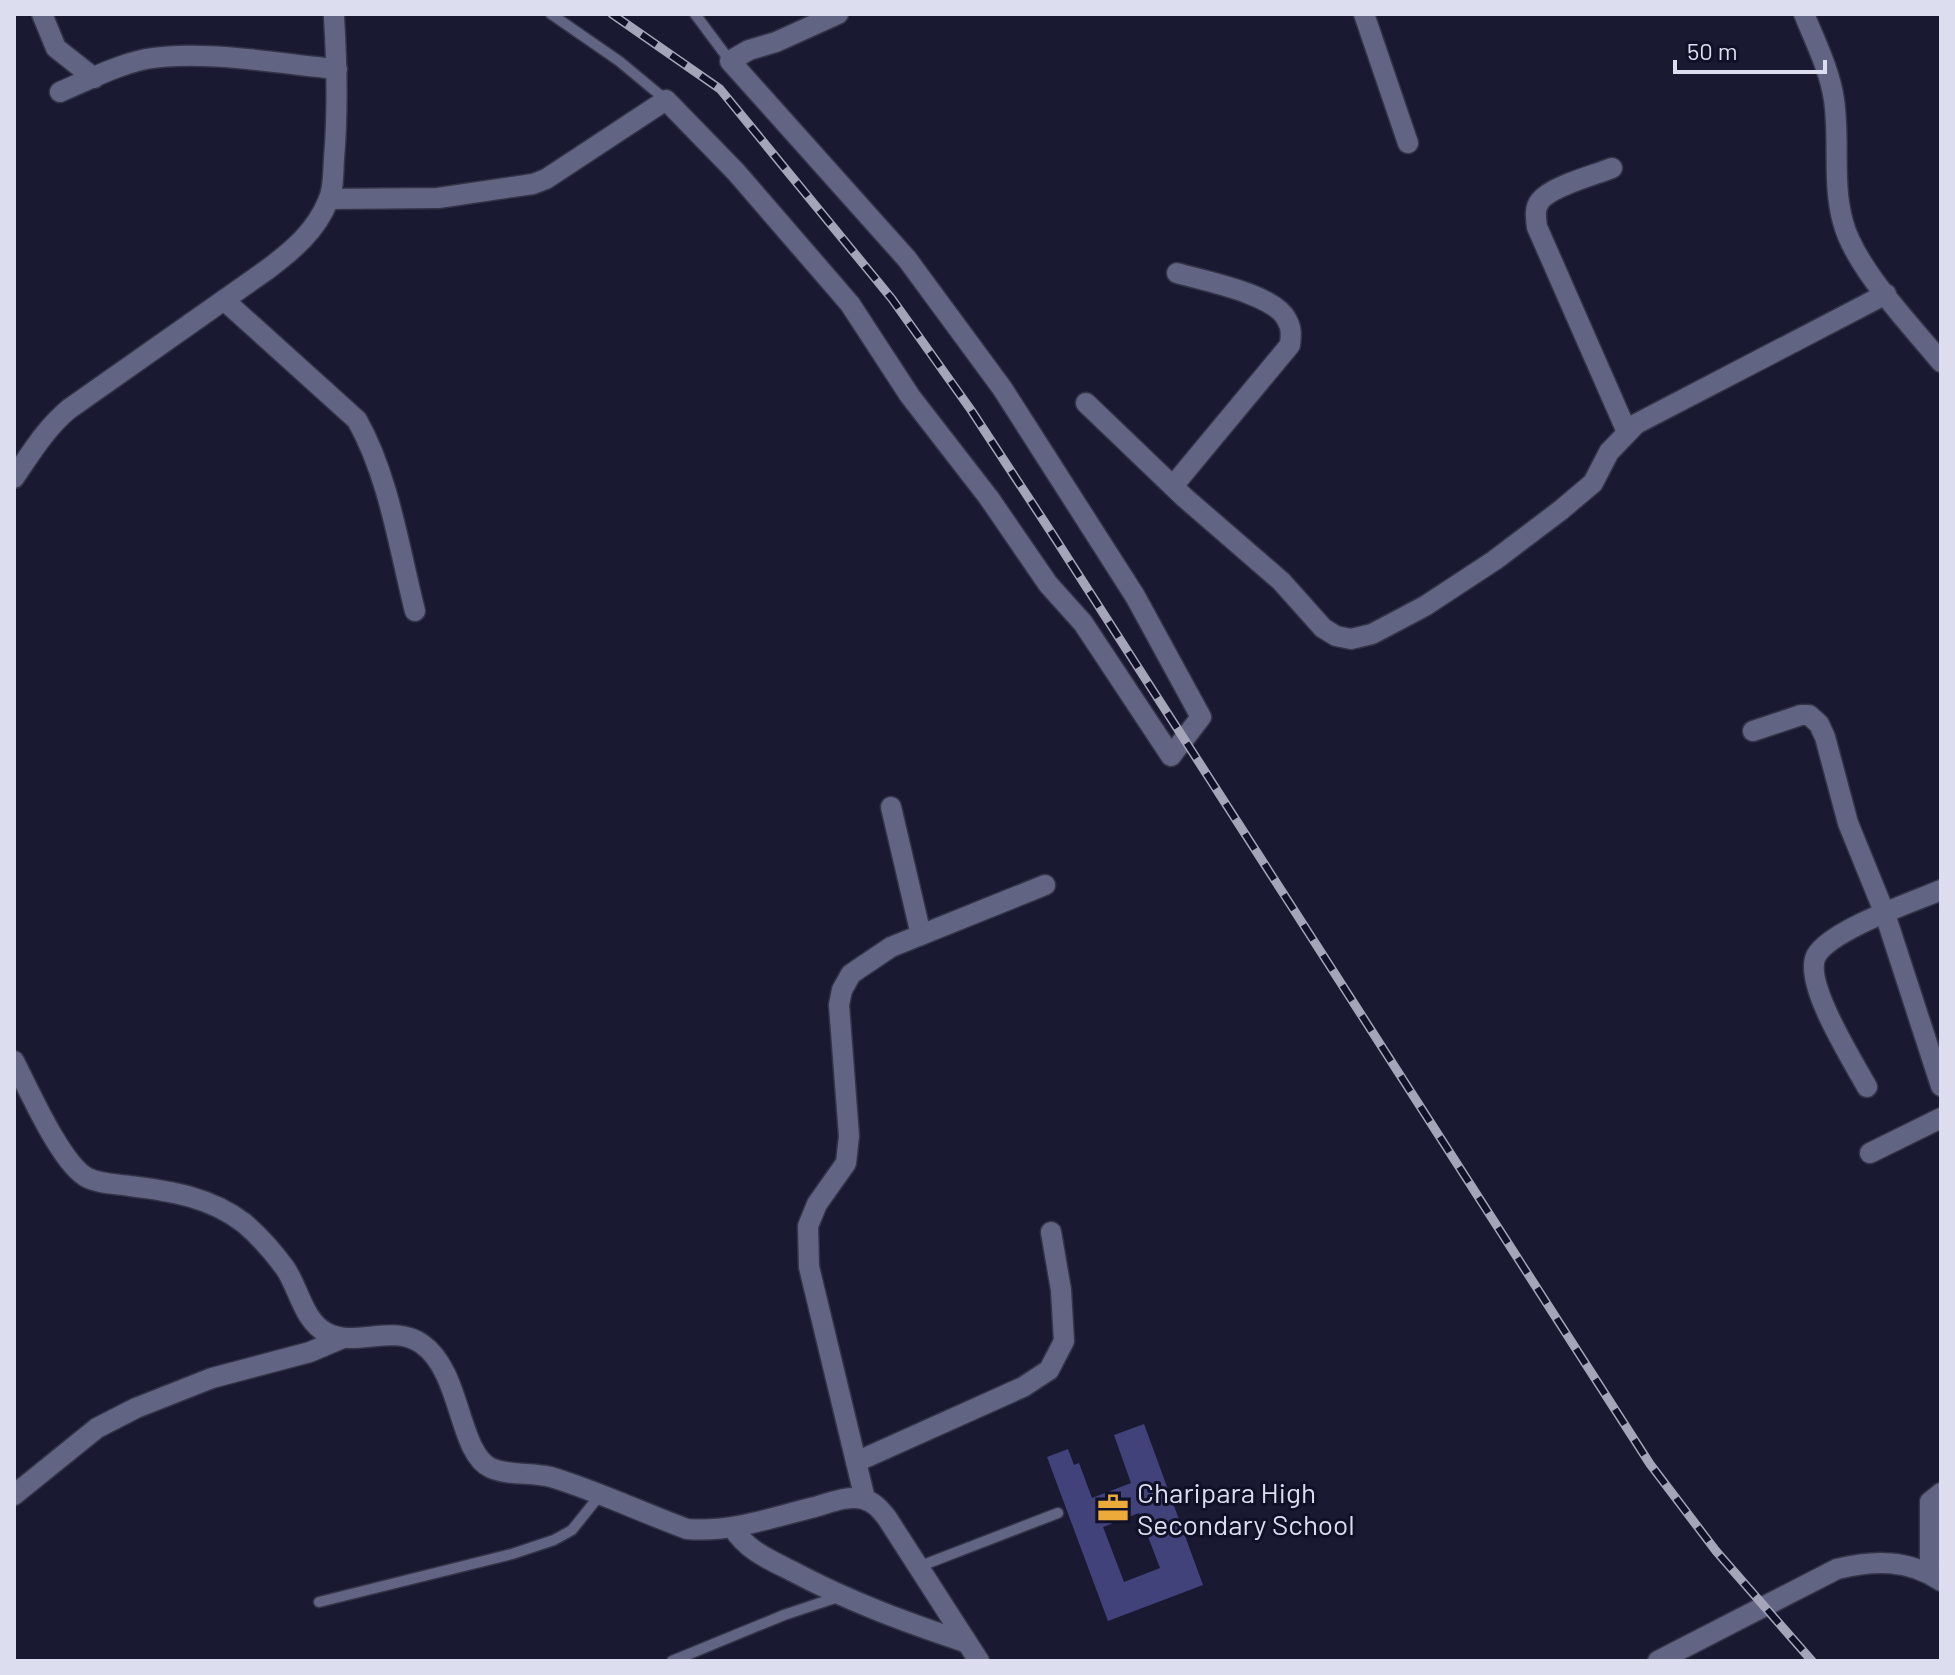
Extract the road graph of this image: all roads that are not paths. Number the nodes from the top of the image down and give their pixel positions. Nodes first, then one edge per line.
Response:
1 (42, 14) edge
2 (551, 14) edge
3 (695, 14) edge
4 (838, 14) edge
5 (1364, 14) edge
6 (1804, 14) edge
7 (334, 17) dead end
8 (730, 61) junction
9 (337, 69) junction
10 (94, 78) junction
11 (60, 92) dead end
12 (666, 100) junction
13 (1408, 143) dead end
14 (1612, 168) dead end
15 (329, 199) junction
16 (1177, 273) dead end
17 (1886, 294) junction
18 (224, 300) junction
19 (1941, 362) edge
20 (1086, 403) dead end
21 (1627, 432) junction
22 (14, 478) edge
23 (1173, 486) junction
24 (415, 611) dead end
25 (1753, 731) dead end
26 (891, 807) dead end
27 (1045, 885) dead end
28 (1941, 890) edge
29 (1885, 914) junction
30 (921, 935) junction
31 (14, 1061) edge
32 (1941, 1086) edge
33 (1867, 1087) dead end
34 (1941, 1118) edge
35 (1870, 1153) dead end
36 (1051, 1232) dead end
37 (343, 1338) junction
38 (856, 1462) junction
39 (1941, 1493) edge
40 (14, 1495) edge
41 (600, 1495) junction
42 (865, 1499) junction
43 (1058, 1513) dead end
44 (733, 1528) junction
45 (918, 1567) junction
46 (1936, 1578) edge
47 (839, 1596) junction
48 (319, 1602) dead end
49 (965, 1642) junction
50 (672, 1661) edge
51 (979, 1661) edge
52 (1658, 1661) edge

1 - 10 street
2 - 12 lane
3 - 8 lane
4 - 8 street
5 - 13 street
6 - 17 street
7 - 9 street
8 - 12 street
9 - 10 street
9 - 15 street
10 - 11 street
12 - 15 street
14 - 21 street
15 - 18 street
16 - 23 street
17 - 19 street
17 - 21 street
18 - 22 street
18 - 24 street
20 - 23 street
21 - 23 street
25 - 29 street
26 - 30 street
27 - 30 street
28 - 29 street
29 - 32 street
29 - 33 street
30 - 38 street
31 - 37 street
34 - 35 street
36 - 38 street
37 - 40 street
37 - 41 street
38 - 42 street
39 - 46 street
41 - 44 street
41 - 48 lane
42 - 44 street
42 - 45 street
43 - 45 lane
44 - 47 street
45 - 49 street
46 - 52 street
47 - 49 street
47 - 50 lane
49 - 51 street

